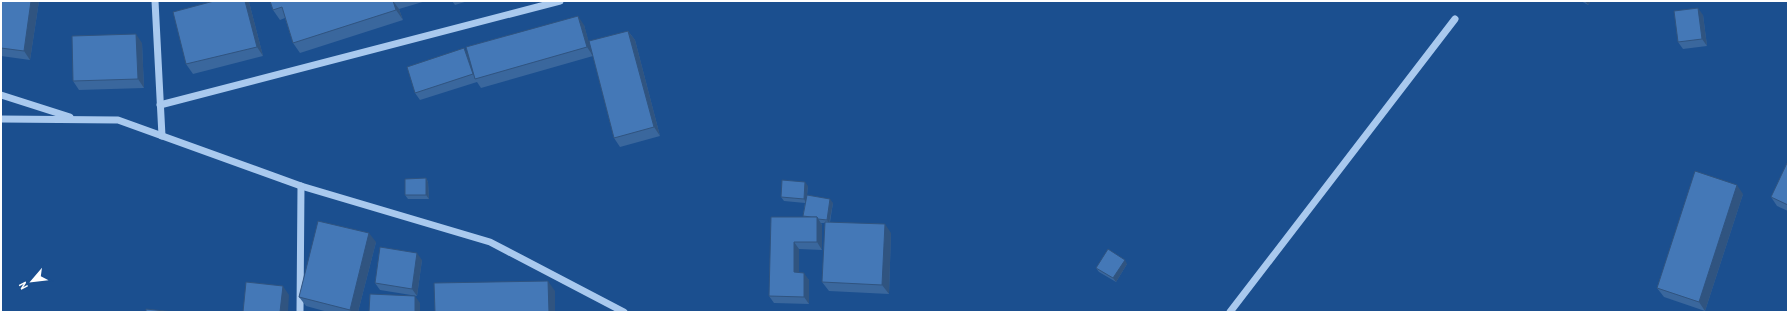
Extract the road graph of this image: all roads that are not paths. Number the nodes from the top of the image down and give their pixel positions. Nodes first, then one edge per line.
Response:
1 (155, 1) edge
2 (560, 1) edge
3 (1455, 19) dead end
4 (1, 95) edge
5 (160, 106) junction
6 (1, 119) edge
7 (78, 120) junction
8 (162, 136) junction
9 (301, 186) junction
10 (300, 312) edge
11 (624, 312) edge
12 (1230, 312) edge

1 - 5 street
2 - 5 street
3 - 12 street
4 - 7 street
5 - 8 street
6 - 7 street
7 - 8 street
8 - 9 street
9 - 10 street
9 - 11 street

